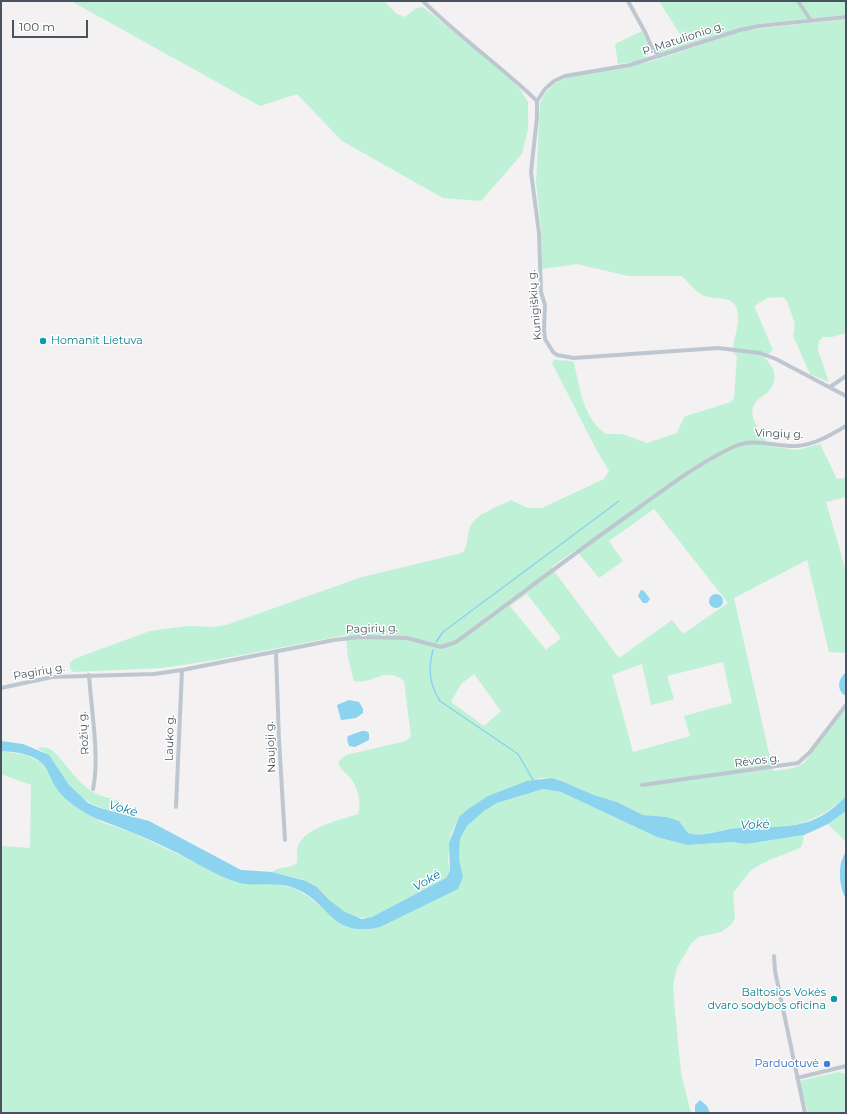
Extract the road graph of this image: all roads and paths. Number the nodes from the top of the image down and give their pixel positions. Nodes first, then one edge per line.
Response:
1 (423, 1) edge
2 (628, 1) edge
3 (798, 1) edge
4 (846, 17) edge
5 (811, 21) junction
6 (653, 50) junction
7 (660, 56) junction
8 (647, 60) junction
9 (537, 101) junction
10 (846, 376) edge
11 (830, 387) junction
12 (846, 396) edge
13 (846, 426) edge
14 (671, 485) joint
15 (276, 653) junction
16 (182, 670) junction
17 (89, 675) junction
18 (1, 688) edge
19 (846, 705) edge
20 (642, 784) dead end
21 (93, 789) dead end
22 (176, 807) dead end
23 (285, 840) dead end
24 (774, 956) dead end
25 (846, 1066) edge
26 (797, 1078) junction
27 (805, 1113) edge

1 - 9 street
2 - 6 street
3 - 5 street
4 - 5 street, P. Matulionio g.
5 - 7 street, P. Matulionio g.
6 - 7 street
6 - 8 street
7 - 8 street, P. Matulionio g.
8 - 9 street, P. Matulionio g.
9 - 11 street, Kunigiškių g.
10 - 11 street
11 - 12 street, Kunigiškių g.
13 - 14 street, Vingių g.
14 - 15 street, Pagirių g.
15 - 16 street, Pagirių g.
15 - 23 street, Naujoji g.
16 - 17 street, Pagirių g.
16 - 22 street, Lauko g.
17 - 18 street, Pagirių g.
17 - 21 street, Rožių g.
19 - 20 street, Rėvos g.
24 - 26 street
25 - 26 street
26 - 27 street

